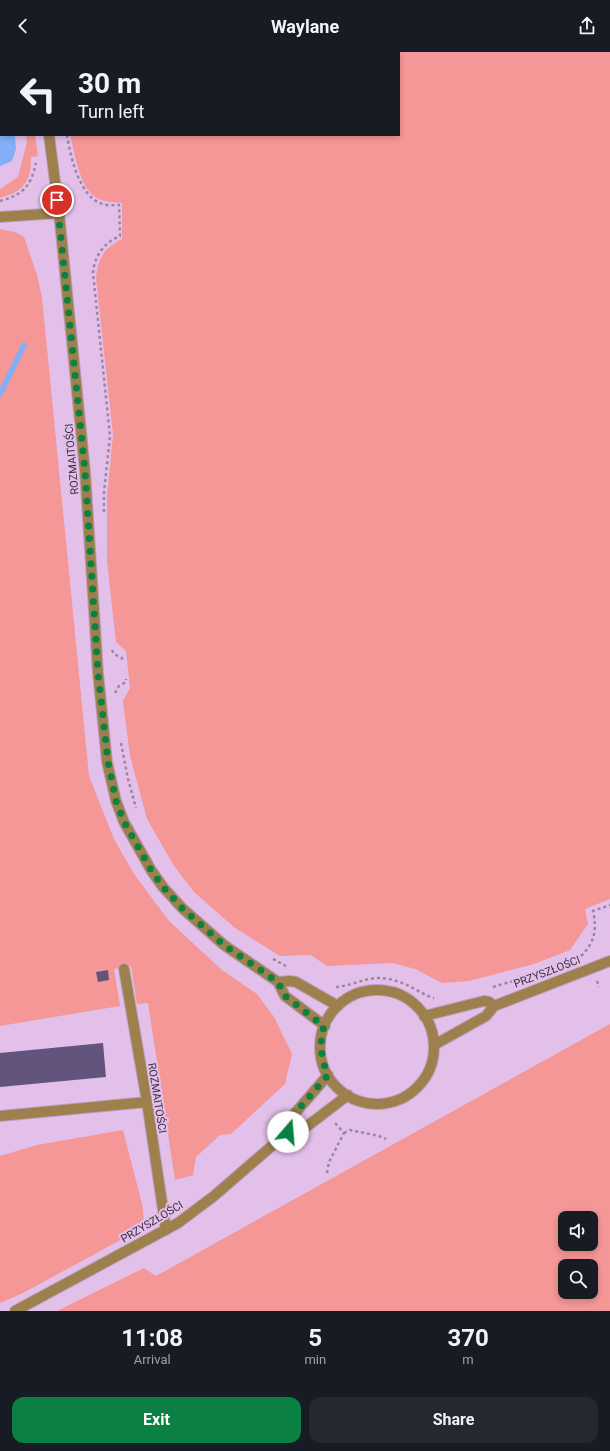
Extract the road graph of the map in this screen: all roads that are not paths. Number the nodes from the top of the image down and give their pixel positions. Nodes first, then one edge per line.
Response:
1 (49, 136) edge
2 (59, 213) junction
3 (0, 217) edge
4 (610, 961) edge
5 (124, 969) dead end
6 (278, 982) junction
7 (338, 1006) junction
8 (494, 1006) junction
9 (424, 1016) junction
10 (324, 1026) junction
11 (434, 1045) junction
12 (328, 1075) junction
13 (348, 1095) junction
14 (146, 1102) junction
15 (0, 1116) edge
16 (288, 1132) junction
17 (166, 1230) junction
18 (15, 1311) edge

1 - 2 street, ROZMAITOŚCI
2 - 3 street
2 - 6 street, ROZMAITOŚCI
4 - 8 street, PRZYSZŁOŚCI
5 - 14 street, ROZMAITOŚCI
6 - 7 street
6 - 10 street
7 - 9 street
7 - 10 street
8 - 9 street
8 - 11 street, PRZYSZŁOŚCI
9 - 11 street
10 - 12 street
11 - 13 street
12 - 13 street
12 - 16 street, PRZYSZŁOŚCI
13 - 16 street, PRZYSZŁOŚCI
14 - 15 street
14 - 17 street, ROZMAITOŚCI
16 - 17 street, PRZYSZŁOŚCI
17 - 18 street, PRZYSZŁOŚCI

